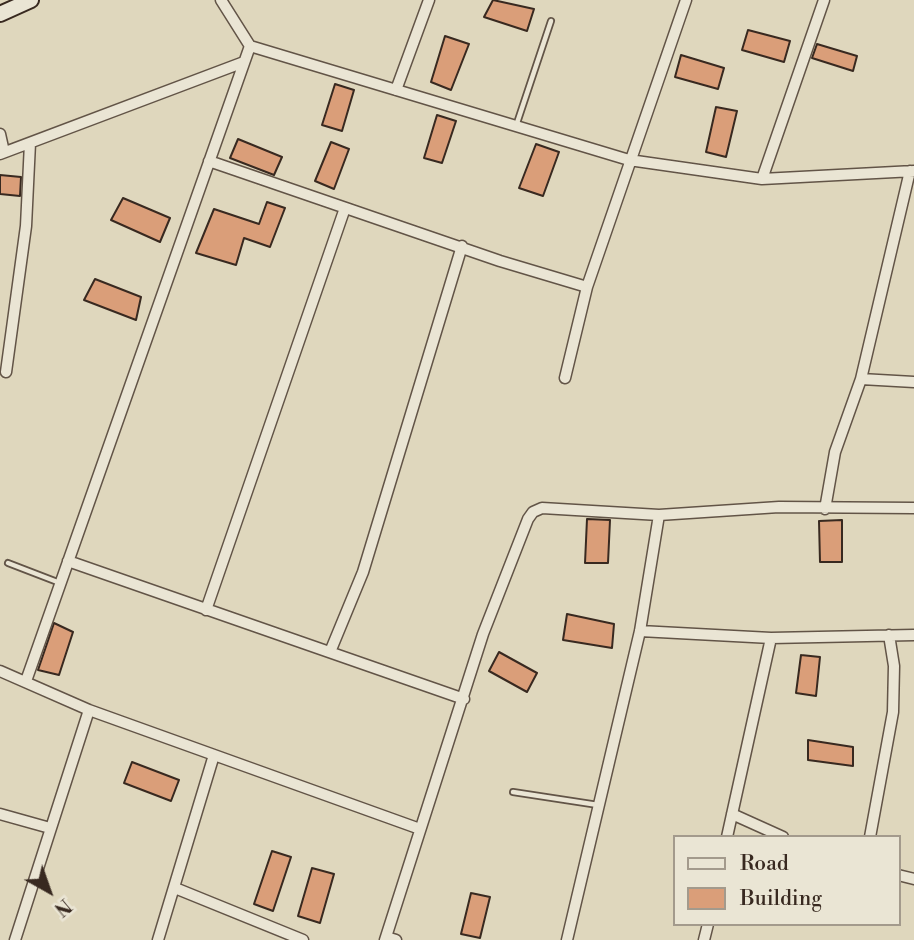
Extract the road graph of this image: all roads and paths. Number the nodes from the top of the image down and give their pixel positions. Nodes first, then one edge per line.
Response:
1 (31, 0) edge
2 (221, 0) edge
3 (429, 0) edge
4 (686, 0) edge
5 (824, 0) edge
6 (0, 14) edge
7 (551, 21) dead end
8 (250, 46) junction
9 (244, 62) junction
10 (396, 90) junction
11 (516, 126) junction
12 (0, 134) edge
13 (30, 143) junction
14 (2, 153) edge
15 (628, 160) junction
16 (209, 161) junction
17 (912, 171) edge
18 (762, 179) junction
19 (345, 208) junction
20 (462, 246) junction
21 (587, 287) junction
22 (6, 372) dead end
23 (565, 378) dead end
24 (861, 379) junction
25 (914, 382) edge
26 (914, 508) edge
27 (825, 509) junction
28 (659, 515) junction
29 (68, 561) junction
30 (8, 564) dead end
31 (61, 584) junction
32 (206, 610) junction
33 (640, 631) junction
34 (889, 635) junction
35 (914, 635) edge
36 (771, 638) junction
37 (330, 652) junction
38 (0, 671) edge
39 (26, 681) junction
40 (464, 699) junction
41 (89, 710) junction
42 (214, 755) junction
43 (513, 792) dead end
44 (599, 805) junction
45 (0, 814) edge
46 (732, 814) junction
47 (50, 828) junction
48 (420, 829) junction
49 (727, 835) edge
50 (779, 835) edge
51 (870, 835) edge
52 (175, 888) junction
53 (389, 939) edge
54 (15, 940) edge
55 (158, 940) edge
56 (303, 940) edge
57 (567, 940) edge

1 - 6 street
2 - 8 street
3 - 10 street
4 - 15 street
5 - 18 street
7 - 11 lane
8 - 9 street
8 - 10 street
9 - 13 street
9 - 16 street
10 - 11 street
11 - 15 street
12 - 14 street
13 - 14 street
13 - 22 street
15 - 18 street
15 - 21 street
16 - 19 street
16 - 29 street
17 - 18 street
17 - 24 street
19 - 20 street
19 - 32 street
20 - 21 street
20 - 37 street
21 - 23 street
24 - 25 street
24 - 27 street
26 - 27 street
27 - 28 street
28 - 33 street
28 - 40 street
29 - 31 street
29 - 32 street
30 - 31 lane
31 - 39 street
32 - 37 street
33 - 36 street
33 - 44 street
34 - 35 street
34 - 36 street
34 - 51 street
36 - 46 street
37 - 40 street
38 - 39 street
39 - 41 street
40 - 48 street
41 - 42 street
41 - 47 street
42 - 48 street
42 - 52 street
43 - 44 lane
44 - 57 street
45 - 47 street
46 - 49 street
46 - 50 street
47 - 54 street
48 - 53 street
52 - 55 street
52 - 56 street

